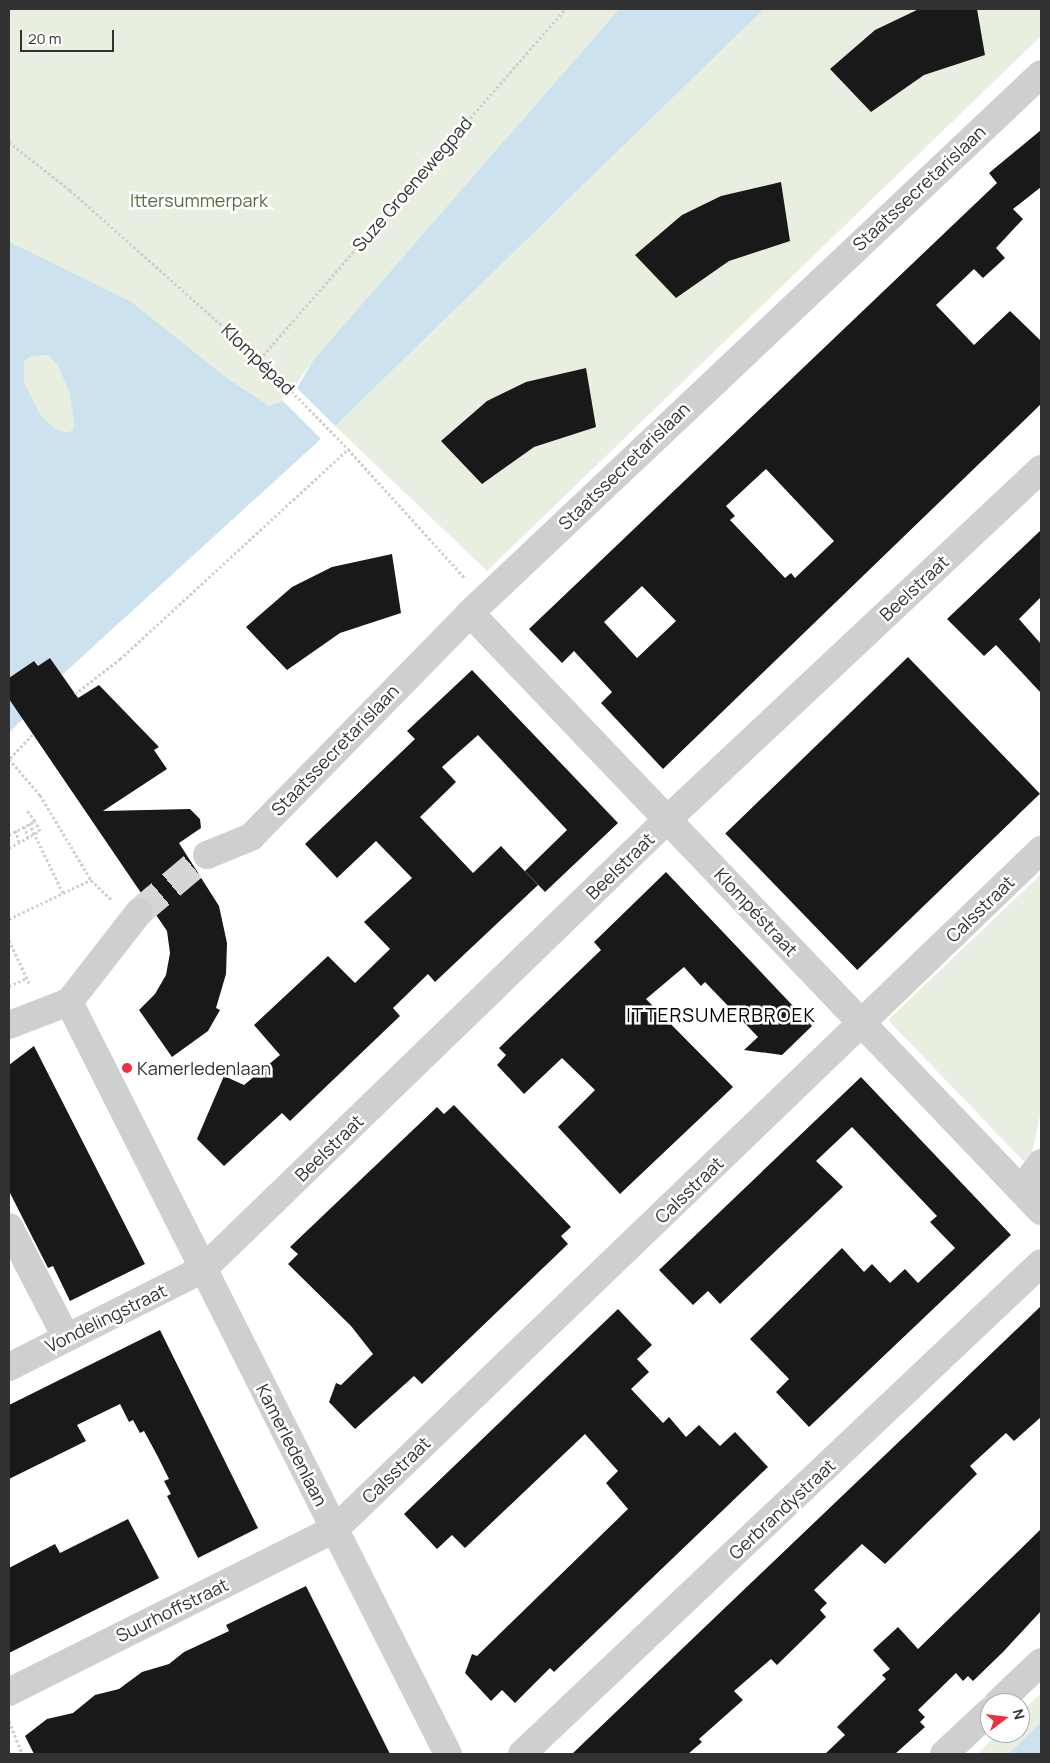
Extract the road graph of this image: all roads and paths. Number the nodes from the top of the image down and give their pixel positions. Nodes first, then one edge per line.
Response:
1 (565, 9) edge
2 (1041, 74) edge
3 (9, 142) edge
4 (260, 359) junction
5 (348, 449) junction
6 (1041, 469) edge
7 (477, 606) junction
8 (76, 694) dead end
9 (33, 734) dead end
10 (10, 758) edge
11 (27, 810) dead end
12 (669, 818) junction
13 (35, 821) junction
14 (29, 823) junction
15 (24, 826) junction
16 (15, 830) junction
17 (9, 834) edge
18 (33, 834) junction
19 (28, 837) junction
20 (19, 841) junction
21 (9, 848) edge
22 (1041, 850) edge
23 (207, 855) tunnel mouth
24 (63, 893) junction
25 (139, 912) tunnel mouth
26 (9, 919) edge
27 (9, 940) edge
28 (9, 986) edge
29 (69, 1002) junction
30 (9, 1025) edge
31 (861, 1025) junction
32 (1041, 1163) edge
33 (1021, 1190) junction
34 (1041, 1211) edge
35 (9, 1227) edge
36 (1041, 1263) edge
37 (203, 1269) junction
38 (66, 1337) junction
39 (9, 1367) edge
40 (335, 1529) junction
41 (1041, 1662) edge
42 (9, 1692) edge
43 (1008, 1693) edge
44 (980, 1720) edge
45 (9, 1721) edge
46 (22, 1754) edge
47 (448, 1754) edge
48 (522, 1754) edge
49 (944, 1754) edge

1 - 4 path, Suze Groenewegpad
2 - 7 street, Staatssecretarislaan
3 - 4 path, Klompépad
4 - 5 path, Klompépad
5 - 7 path, Klompépad
5 - 8 path
6 - 12 street, Beelstraat
7 - 12 street, Klompéstraat
7 - 23 street, Staatssecretarislaan
9 - 10 path
10 - 24 path
11 - 13 path
12 - 31 street, Klompéstraat
12 - 37 street, Beelstraat
13 - 14 path
13 - 18 path
14 - 15 path
14 - 18 path
15 - 16 path
15 - 19 path
16 - 17 path
16 - 20 path
18 - 19 path
18 - 24 path
19 - 20 path
20 - 21 path
22 - 31 street, Calsstraat
24 - 26 path
25 - 29 street
27 - 28 path
29 - 30 street
29 - 37 street, Kamerledenlaan
31 - 33 street, Klompéstraat
31 - 40 street, Calsstraat
32 - 33 street
33 - 34 street, Klompéstraat
35 - 38 street
36 - 48 street, Gerbrandystraat
37 - 38 street, Vondelingstraat
37 - 40 street, Kamerledenlaan
38 - 39 street, Vondelingstraat
40 - 42 street, Suurhoffstraat
40 - 47 street, Kamerledenlaan
41 - 43 street
44 - 49 street
45 - 46 path

